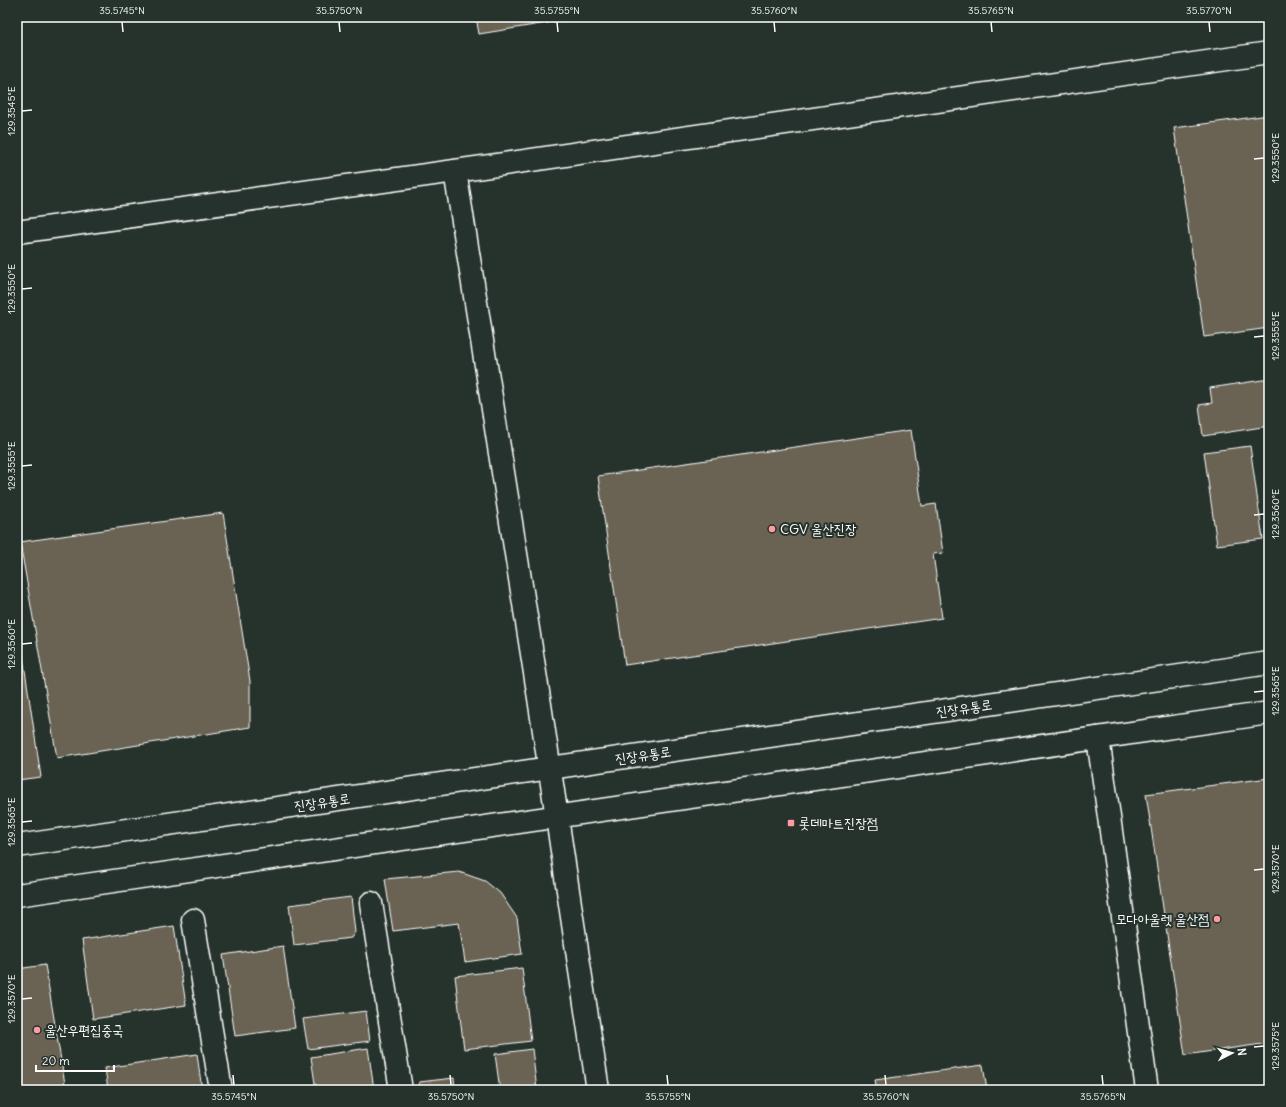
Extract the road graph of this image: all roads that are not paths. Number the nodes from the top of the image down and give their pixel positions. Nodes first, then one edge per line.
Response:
1 (1269, 53) edge
2 (456, 171) junction
3 (17, 232) edge
4 (1269, 663) edge
5 (1269, 713) edge
6 (1098, 738) junction
7 (549, 769) junction
8 (556, 816) junction
9 (17, 846) edge
10 (17, 895) edge
11 (371, 903) dead end
12 (193, 920) dead end
13 (221, 1090) edge
14 (401, 1090) edge
15 (598, 1090) edge
16 (1148, 1090) edge

1 - 2 street
2 - 3 street
2 - 7 street
4 - 7 street, 진장유통로
5 - 6 street
6 - 8 street
6 - 16 street
7 - 8 street
7 - 9 street, 진장유통로
8 - 10 street
8 - 15 street
11 - 14 street
12 - 13 street

